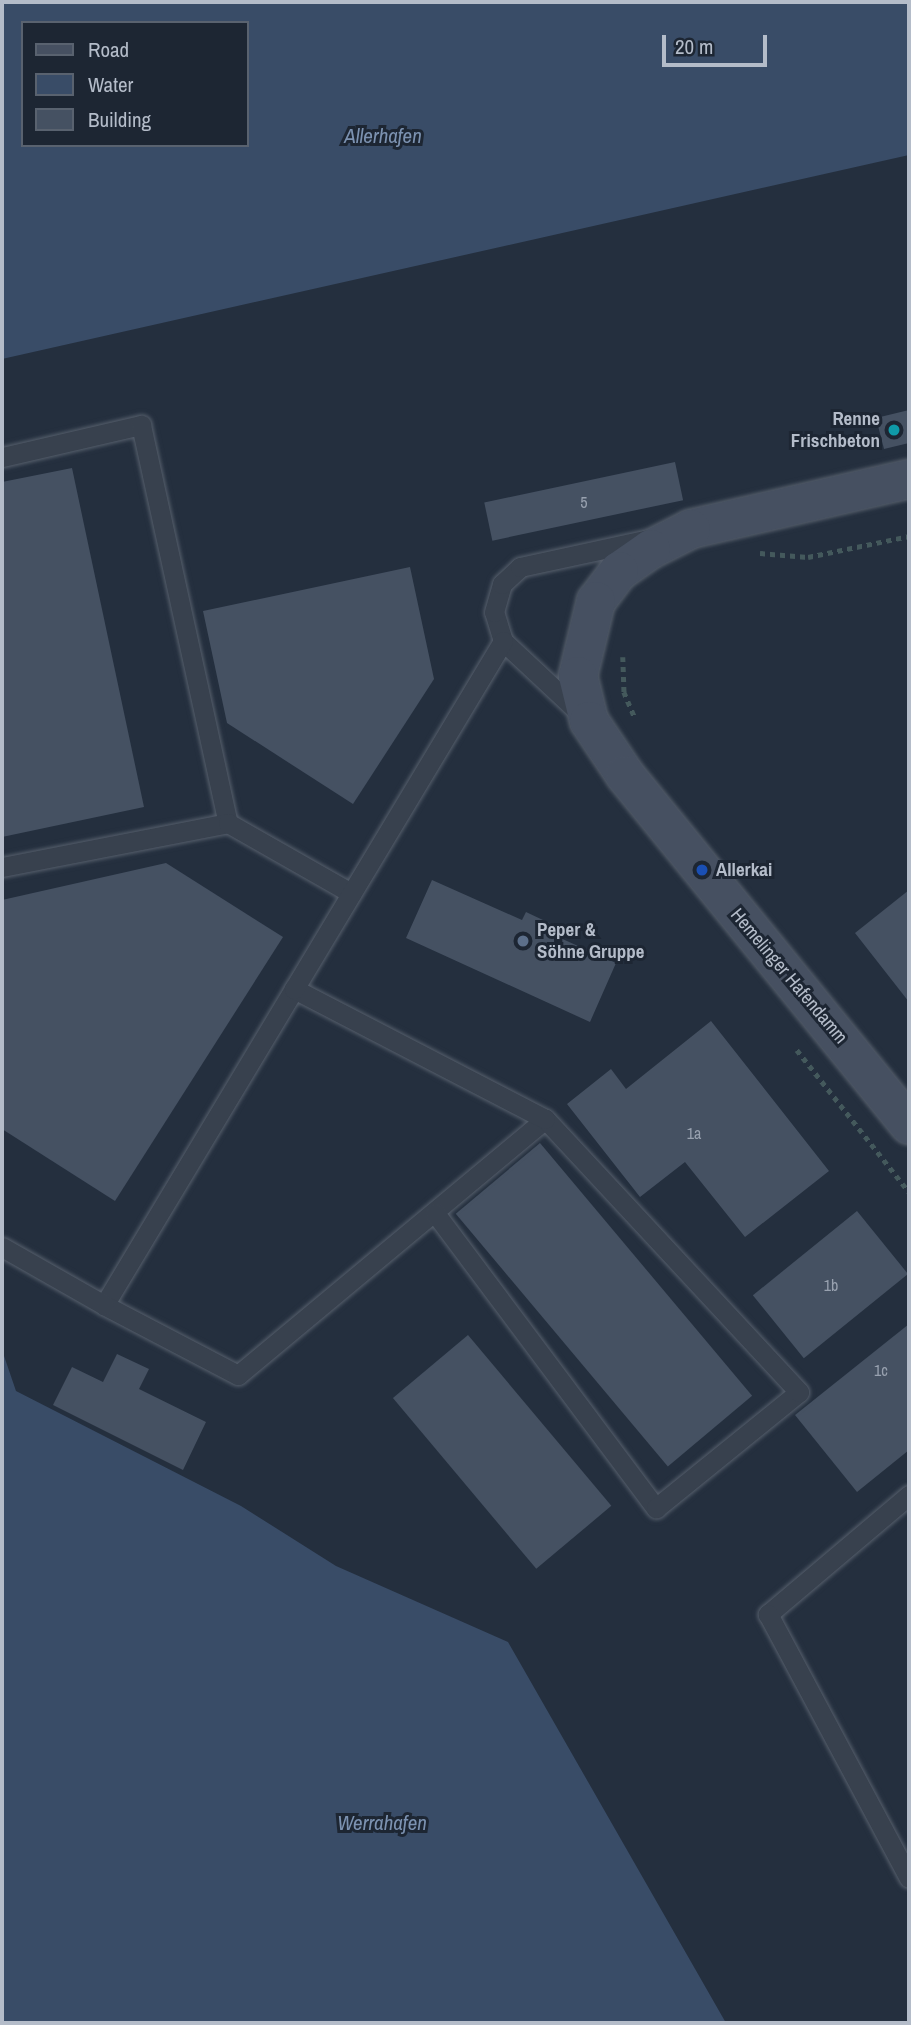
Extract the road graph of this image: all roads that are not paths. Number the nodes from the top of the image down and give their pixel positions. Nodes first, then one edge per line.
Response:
1 (2, 457) edge
2 (909, 479) edge
3 (691, 529) junction
4 (503, 641) junction
5 (589, 722) junction
6 (228, 823) junction
7 (2, 867) edge
8 (351, 893) junction
9 (294, 989) junction
10 (545, 1119) junction
11 (909, 1125) edge
12 (435, 1213) junction
13 (2, 1247) edge
14 (104, 1305) junction
15 (909, 1495) edge
16 (909, 1878) edge

1 - 6 lane
2 - 3 street
3 - 4 lane
3 - 5 street, Hemelinger Hafendamm
4 - 5 lane
4 - 8 lane
5 - 11 street, Hemelinger Hafendamm
6 - 7 lane
6 - 8 lane
8 - 9 lane
9 - 10 lane
9 - 14 lane
10 - 12 lane
10 - 12 lane
12 - 14 lane
13 - 14 lane
15 - 16 lane

